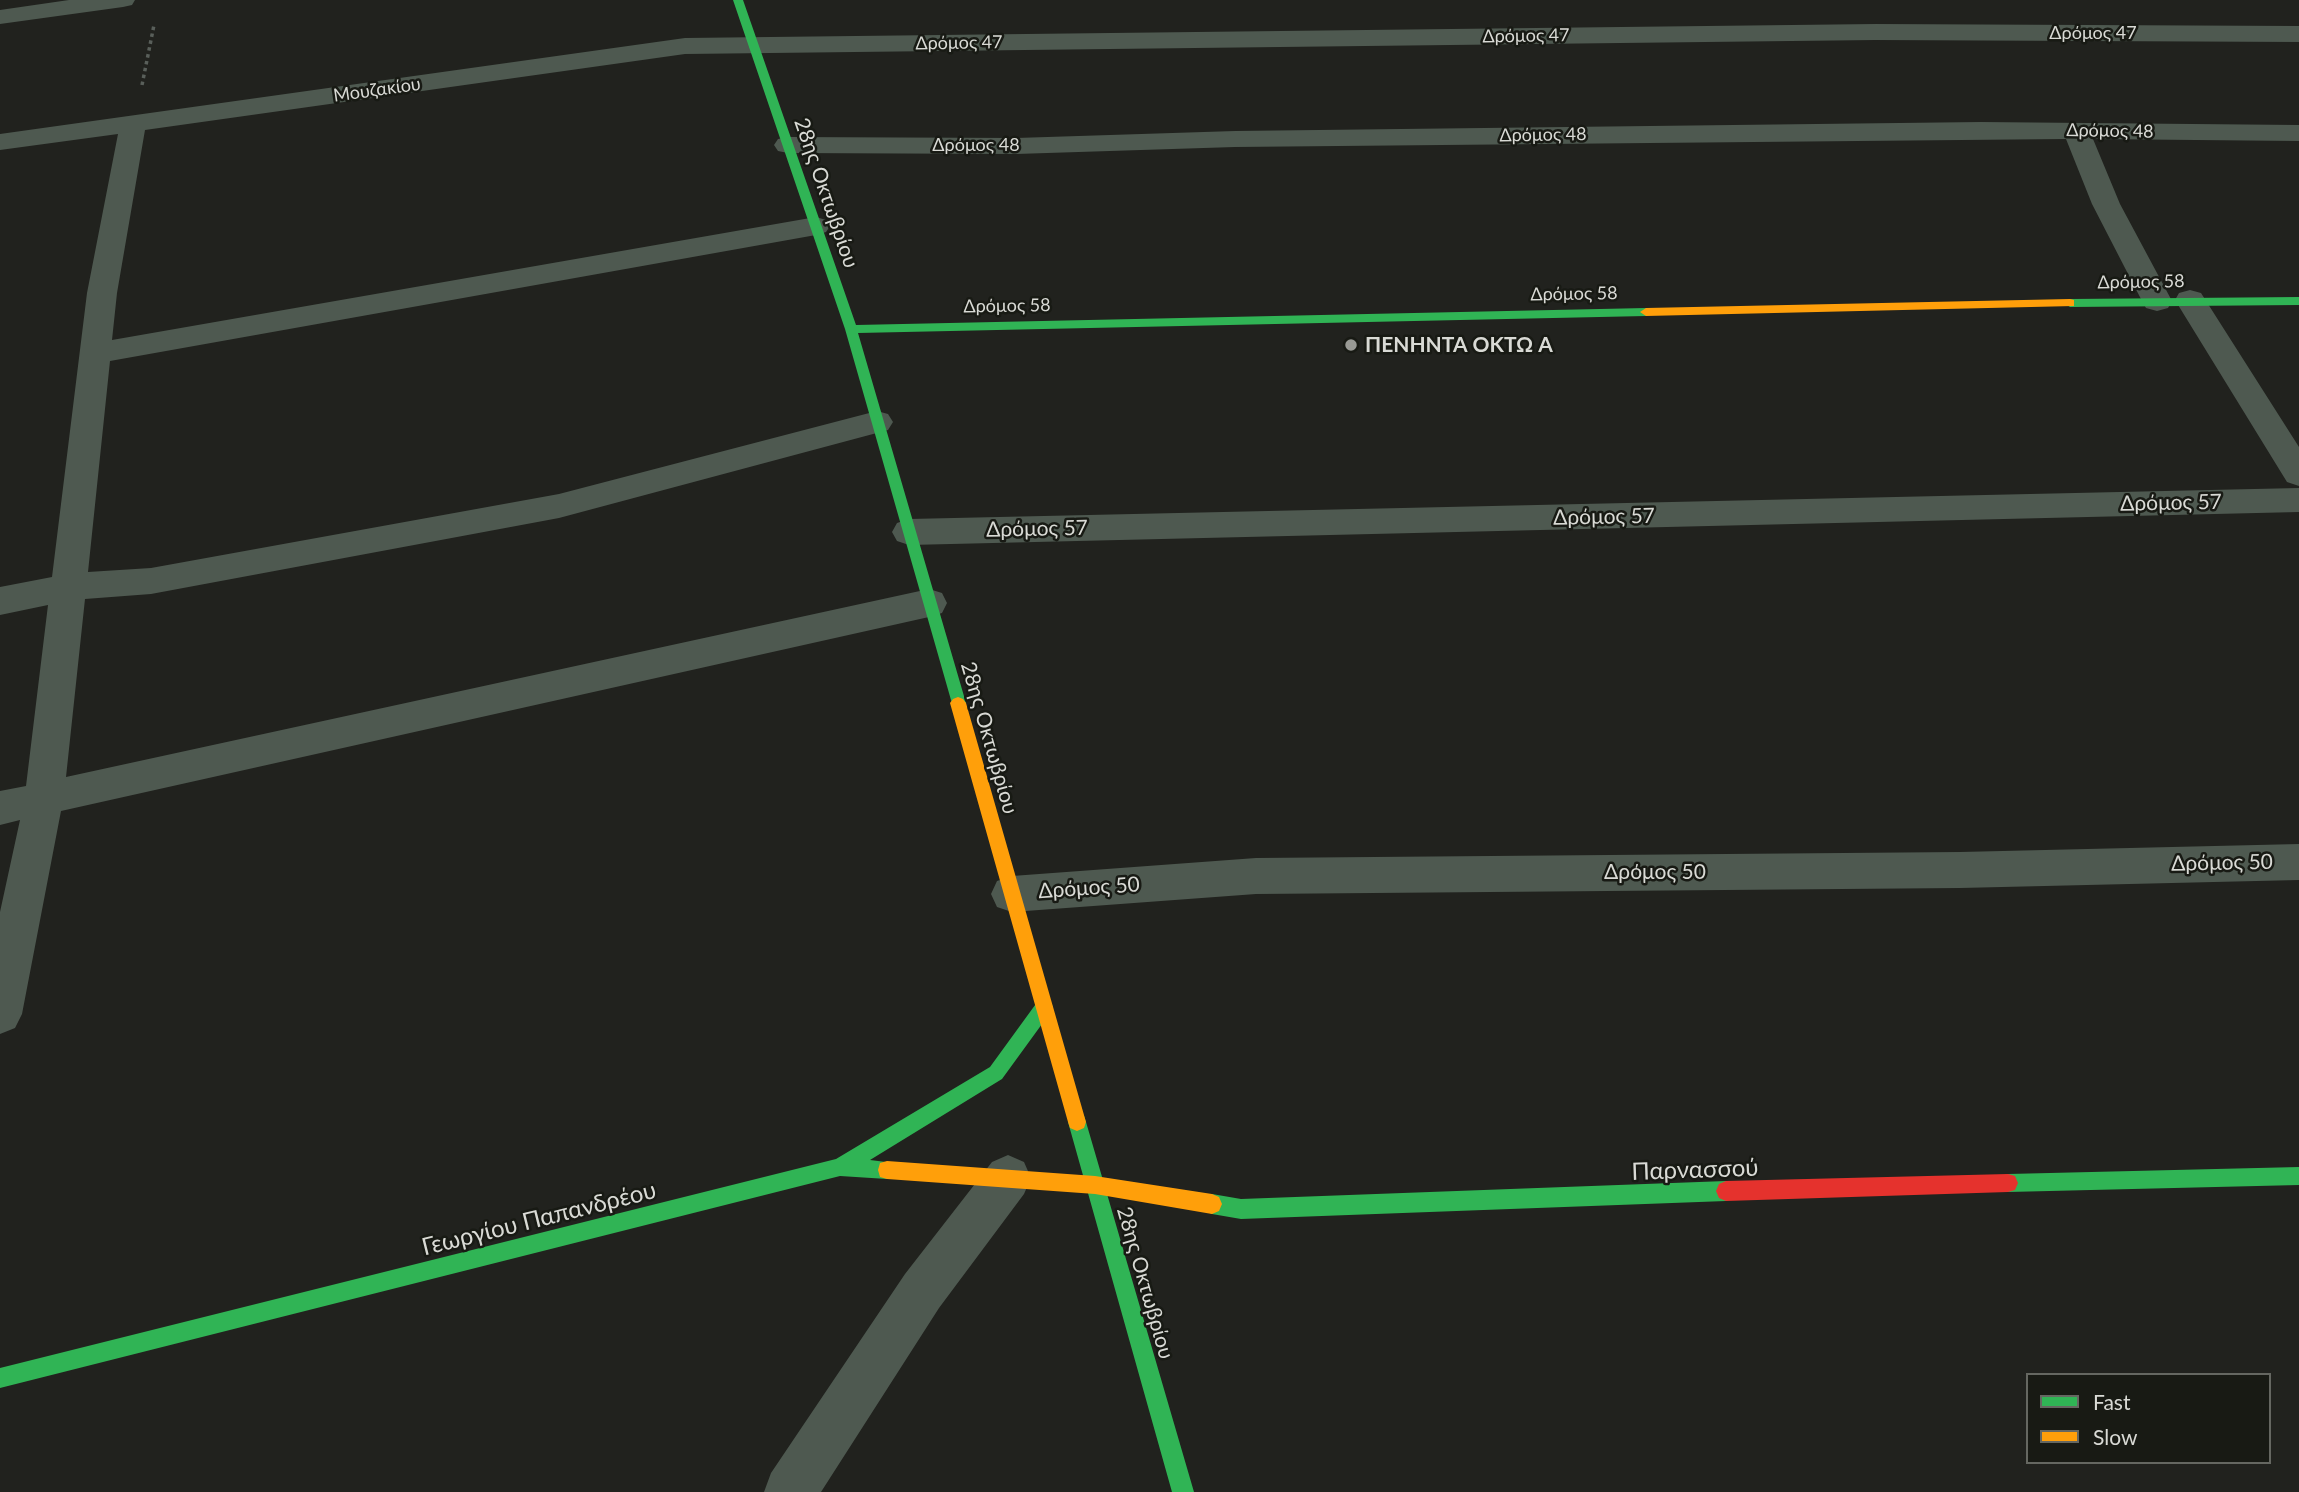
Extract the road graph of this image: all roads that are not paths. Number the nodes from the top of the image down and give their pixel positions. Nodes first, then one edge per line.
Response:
1 (123, 0) edge
2 (738, 0) edge
3 (0, 17) edge
4 (2299, 34) edge
5 (754, 46) junction
6 (134, 124) junction
7 (2077, 131) junction
8 (2299, 133) edge
9 (0, 142) edge
10 (788, 145) junction
11 (816, 226) junction
12 (2190, 300) junction
13 (2157, 301) junction
14 (2299, 301) edge
15 (850, 329) junction
16 (96, 353) junction
17 (877, 422) junction
18 (2299, 474) edge
19 (2299, 500) edge
20 (909, 532) junction
21 (69, 587) junction
22 (0, 601) edge
23 (929, 603) junction
24 (44, 798) junction
25 (0, 808) edge
26 (2299, 862) edge
27 (1012, 894) junction
28 (1044, 1007) junction
29 (0, 1014) edge
30 (840, 1167) junction
31 (2299, 1176) edge
32 (1008, 1178) junction
33 (1095, 1185) junction
34 (0, 1378) edge
35 (790, 1492) edge
36 (1183, 1492) edge

1 - 3 street
2 - 5 street, 28ης Οκτωβρίου
4 - 5 street, Δρόμος 47
5 - 6 street, Μουζακίου
5 - 10 street, 28ης Οκτωβρίου
6 - 9 street, Μουζακίου
6 - 16 street
7 - 8 street, Δρόμος 48
7 - 10 street, Δρόμος 48
7 - 13 street
10 - 11 street, 28ης Οκτωβρίου
11 - 15 street, 28ης Οκτωβρίου
11 - 16 street
12 - 13 street, Δρόμος 58
12 - 14 street, Δρόμος 58
12 - 18 street
13 - 15 street, Δρόμος 58
15 - 17 street, 28ης Οκτωβρίου
16 - 21 street
17 - 20 street, 28ης Οκτωβρίου
17 - 21 street
19 - 20 street, Δρόμος 57
20 - 23 street, 28ης Οκτωβρίου
21 - 22 street
21 - 24 street
23 - 24 street
23 - 27 street, 28ης Οκτωβρίου
24 - 25 street
24 - 29 street
26 - 27 street, Δρόμος 50
27 - 28 street, 28ης Οκτωβρίου
28 - 30 street
28 - 33 street, 28ης Οκτωβρίου
30 - 32 street, Γεωργίου Παπανδρέου
30 - 34 street, Γεωργίου Παπανδρέου
31 - 33 street, Παρνασσού
32 - 33 street, Γεωργίου Παπανδρέου
32 - 35 street
33 - 36 street, 28ης Οκτωβρίου

